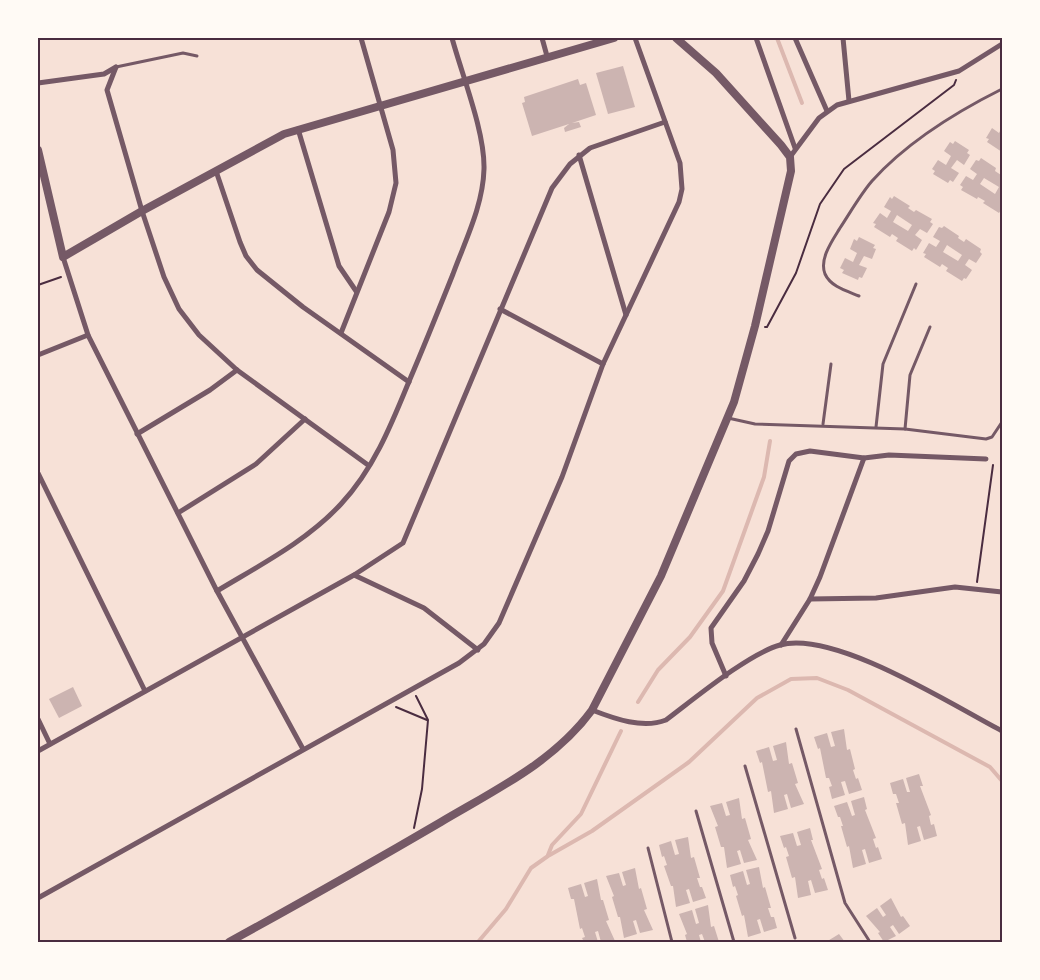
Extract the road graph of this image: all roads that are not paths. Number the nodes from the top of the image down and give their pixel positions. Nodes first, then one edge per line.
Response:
1 (361, 38) edge
2 (452, 38) edge
3 (542, 38) edge
4 (614, 38) edge
5 (635, 38) edge
6 (676, 38) edge
7 (756, 38) edge
8 (795, 38) edge
9 (843, 38) edge
10 (1002, 44) edge
11 (197, 56) dead end
12 (547, 56) junction
13 (116, 67) junction
14 (464, 81) junction
15 (38, 83) edge
16 (1002, 89) edge
17 (848, 101) junction
18 (380, 105) junction
19 (827, 111) junction
20 (665, 122) junction
21 (298, 129) junction
22 (795, 148) junction
23 (38, 150) edge
24 (579, 155) junction
25 (790, 157) junction
26 (216, 171) junction
27 (142, 211) junction
28 (63, 257) junction
29 (916, 284) dead end
30 (356, 291) junction
31 (859, 296) dead end
32 (500, 309) junction
33 (626, 315) junction
34 (930, 328) dead end
35 (341, 333) junction
36 (88, 335) junction
37 (38, 355) edge
38 (603, 364) junction
39 (831, 364) dead end
40 (237, 370) junction
41 (409, 382) junction
42 (728, 418) junction
43 (305, 419) junction
44 (1002, 422) edge
45 (823, 424) junction
46 (876, 427) junction
47 (905, 429) junction
48 (137, 434) junction
49 (864, 458) junction
50 (986, 459) road end
51 (368, 465) junction
52 (38, 473) edge
53 (178, 513) junction
54 (354, 575) junction
55 (217, 591) junction
56 (1002, 592) edge
57 (810, 599) junction
58 (242, 637) junction
59 (781, 645) junction
60 (478, 650) junction
61 (726, 676) junction
62 (145, 691) junction
63 (592, 710) junction
64 (38, 719) edge
65 (796, 729) dead end
66 (1002, 731) edge
67 (50, 744) junction
68 (303, 749) junction
69 (38, 751) edge
70 (745, 766) dead end
71 (696, 812) dead end
72 (648, 848) dead end
73 (38, 898) edge
74 (795, 938) dead end
75 (229, 942) edge
76 (672, 942) edge
77 (734, 942) edge
78 (870, 942) edge

1 - 18 street
2 - 14 street
3 - 12 street
4 - 12 street
5 - 20 street
6 - 25 street
7 - 22 street
8 - 19 street
9 - 17 street
10 - 17 street
11 - 13 lane
12 - 14 street
13 - 15 street
13 - 27 street
14 - 18 street
14 - 41 street
16 - 31 lane
17 - 19 street
18 - 21 street
18 - 30 street
19 - 22 street
20 - 24 street
20 - 33 street
21 - 26 street
21 - 30 street
22 - 25 street
23 - 28 street
24 - 32 street
24 - 33 street
25 - 42 street
26 - 27 street
26 - 35 street
27 - 28 street
27 - 40 street
28 - 36 street
29 - 46 lane
30 - 35 street
32 - 38 street
32 - 54 street
33 - 38 street
34 - 47 lane
35 - 41 street
36 - 37 street
36 - 48 street
38 - 60 street
39 - 45 lane
40 - 43 street
40 - 48 street
41 - 51 street
42 - 45 lane
42 - 63 street
43 - 51 street
43 - 53 street
44 - 47 lane
45 - 46 lane
46 - 47 lane
48 - 53 street
49 - 50 street
49 - 57 street
49 - 61 street
51 - 55 street
52 - 62 street
53 - 55 street
54 - 58 street
54 - 60 street
55 - 58 street
56 - 57 street
57 - 59 street
58 - 62 street
58 - 68 street
59 - 61 street
59 - 66 street
60 - 68 street
61 - 63 street
62 - 67 street
63 - 75 street
64 - 67 street
65 - 78 lane
67 - 69 street
68 - 73 street
70 - 74 lane
71 - 77 lane
72 - 76 lane

